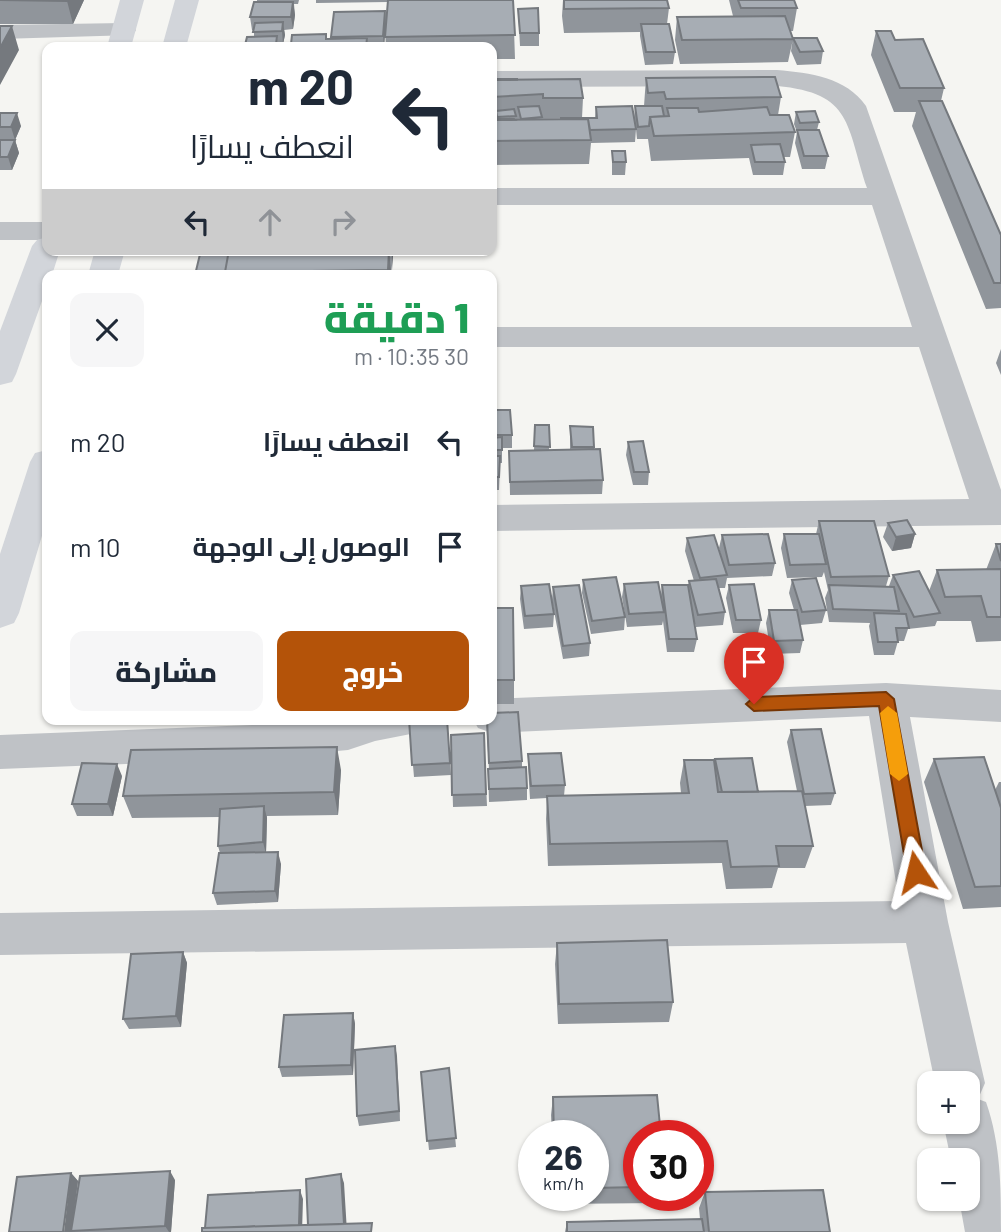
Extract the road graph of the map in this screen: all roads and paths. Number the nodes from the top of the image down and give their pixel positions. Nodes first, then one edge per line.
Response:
1 (132, 0) edge
2 (187, 0) edge
3 (0, 32) edge
4 (122, 38) edge
5 (175, 42) edge
6 (497, 79) edge
7 (883, 196) junction
8 (497, 197) edge
9 (0, 231) edge
10 (42, 231) edge
11 (43, 256) edge
12 (497, 337) edge
13 (931, 337) junction
14 (0, 374) edge
15 (42, 495) edge
16 (996, 512) edge
17 (497, 517) edge
18 (38, 522) edge
19 (0, 613) edge
20 (886, 699) junction
21 (1001, 706) edge
22 (497, 716) edge
23 (370, 725) edge
24 (0, 752) edge
25 (925, 922) junction
26 (0, 934) edge
27 (957, 1071) edge
28 (971, 1134) edge
29 (992, 1232) edge

1 - 4 main road
2 - 5 main road
3 - 4 street
6 - 7 street
7 - 8 street
7 - 13 street
9 - 10 street
11 - 14 main road
12 - 13 street
13 - 16 street
15 - 18 main road
16 - 17 street
18 - 19 main road
20 - 21 street
20 - 22 street
20 - 25 street
23 - 24 street
25 - 26 street
25 - 27 street
28 - 29 street

